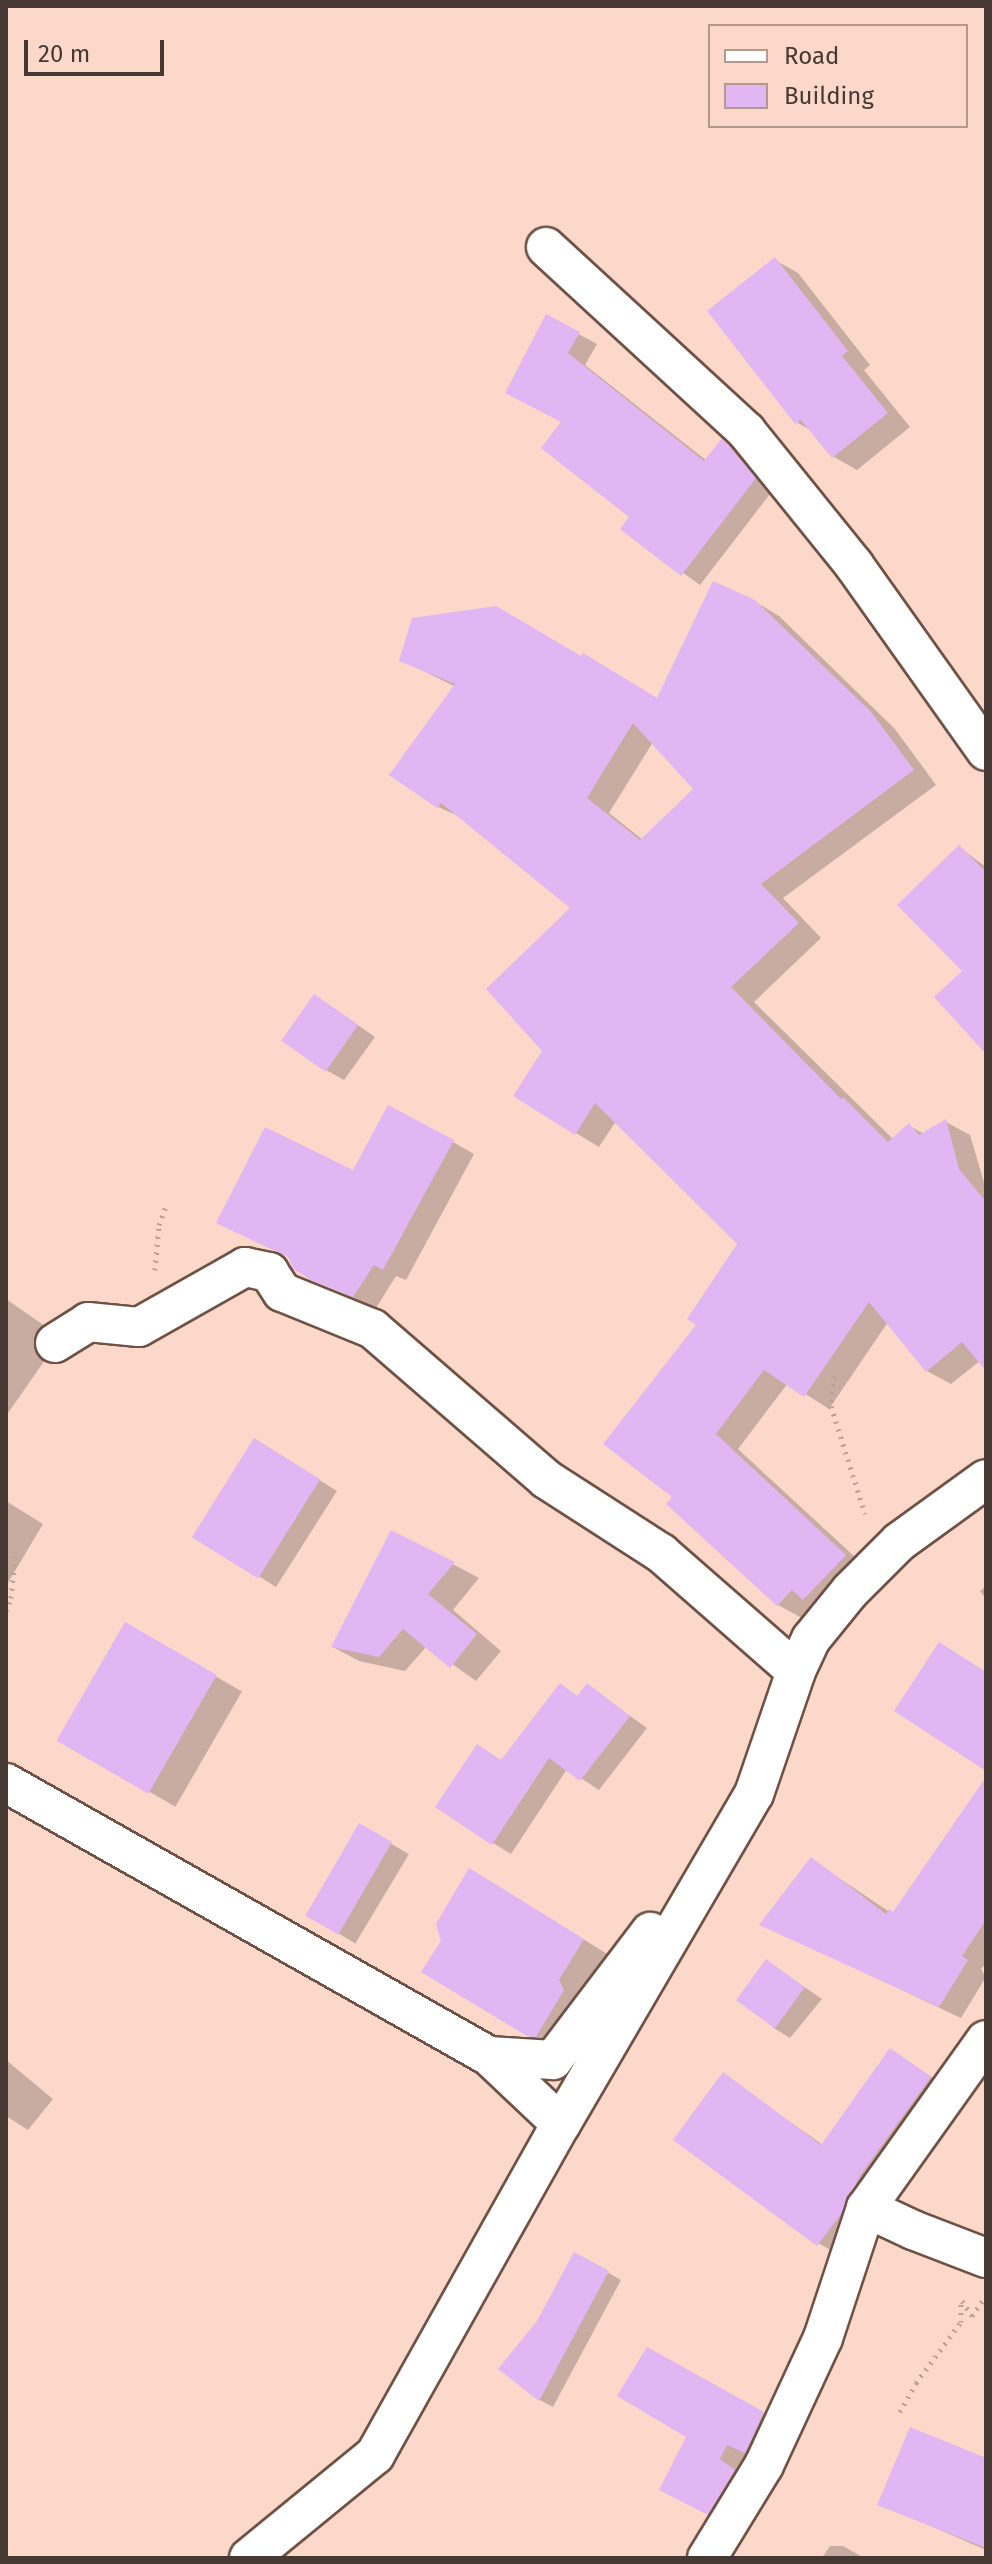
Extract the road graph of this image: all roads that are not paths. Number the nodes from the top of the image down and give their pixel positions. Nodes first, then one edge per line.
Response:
1 (546, 247) dead end
2 (986, 751) edge
3 (55, 1343) dead end
4 (986, 1479) edge
5 (796, 1671) junction
6 (6, 1783) edge
7 (754, 1794) junction
8 (986, 2040) edge
9 (489, 2056) junction
10 (561, 2124) junction
11 (866, 2208) junction
12 (986, 2258) edge
13 (249, 2558) edge
14 (707, 2558) edge

1 - 2 street
3 - 5 street
4 - 5 street
5 - 7 street
6 - 9 street
7 - 9 street
7 - 10 street
8 - 11 street
9 - 10 street
10 - 13 street
11 - 12 street
11 - 14 street

